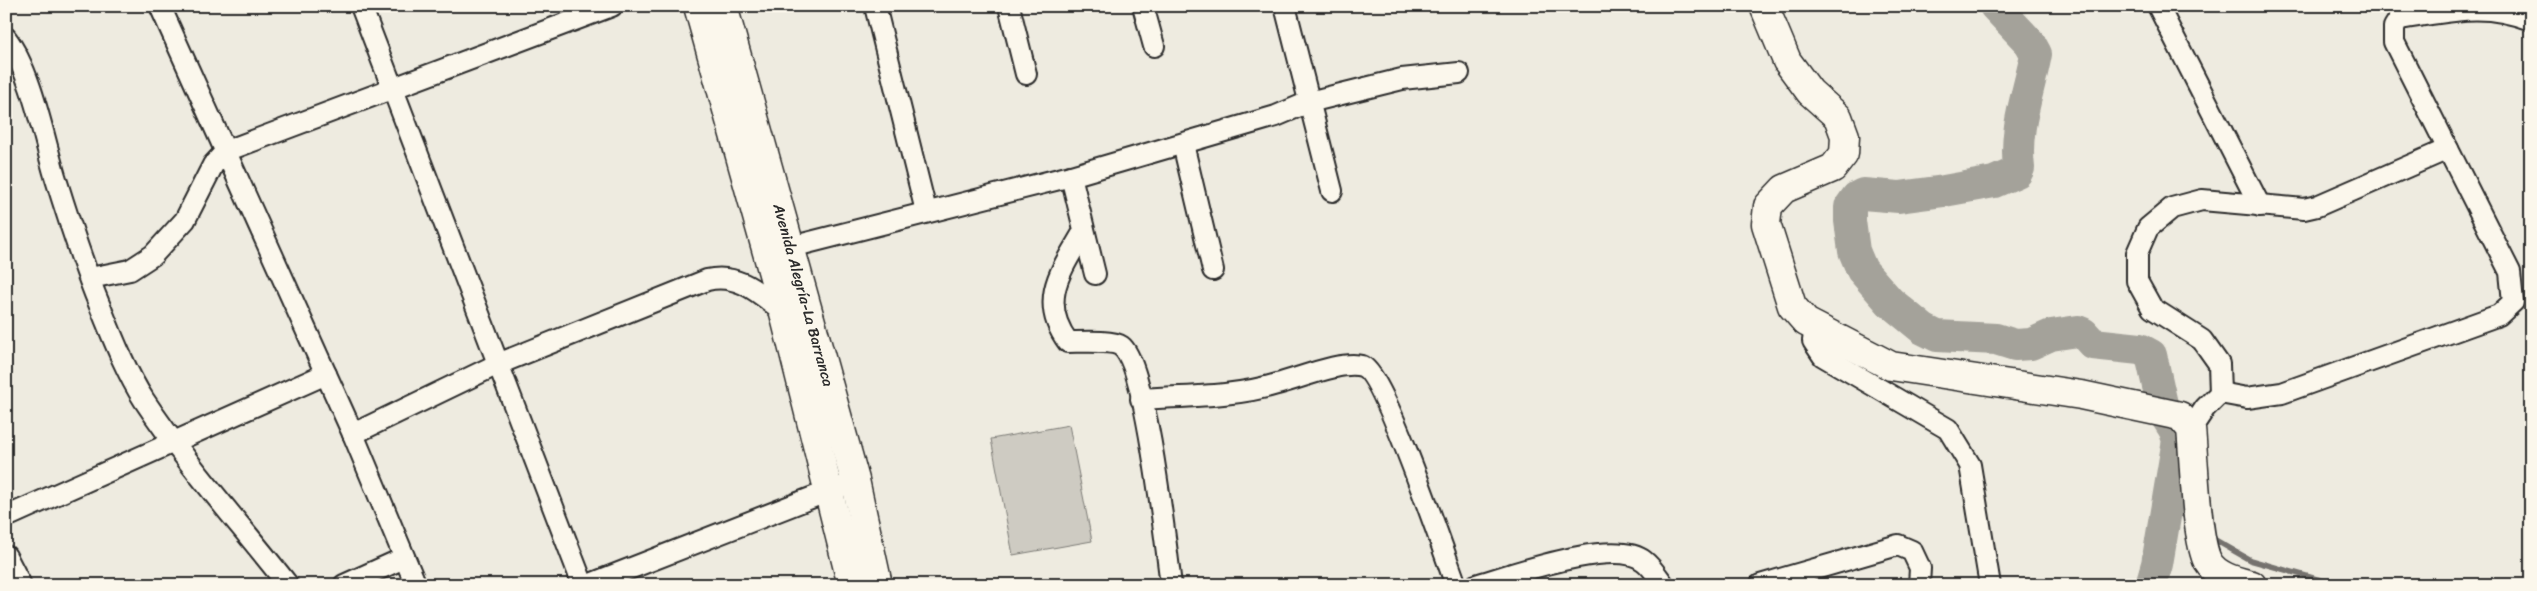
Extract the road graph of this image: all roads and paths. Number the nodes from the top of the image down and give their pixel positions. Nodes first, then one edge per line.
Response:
1 (160, 6) edge
2 (361, 6) edge
3 (612, 6) edge
4 (698, 6) edge
5 (723, 6) edge
6 (875, 6) edge
7 (1009, 6) edge
8 (1143, 6) edge
9 (1285, 6) edge
10 (1764, 6) edge
11 (2158, 6) edge
12 (2531, 20) edge
13 (8, 43) edge
14 (1154, 46) dead end
15 (1459, 73) dead end
16 (1026, 74) dead end
17 (393, 89) junction
18 (1309, 102) junction
19 (1183, 144) junction
20 (2448, 149) junction
21 (226, 151) junction
22 (1071, 176) junction
23 (1332, 191) dead end
24 (2260, 206) junction
25 (926, 211) junction
26 (1084, 231) junction
27 (791, 246) junction
28 (1213, 270) dead end
29 (1095, 274) dead end
30 (90, 278) junction
31 (784, 313) junction
32 (1814, 326) junction
33 (813, 328) junction
34 (498, 364) junction
35 (326, 374) junction
36 (2220, 392) junction
37 (1141, 399) junction
38 (2191, 428) junction
39 (353, 434) junction
40 (174, 442) junction
41 (855, 480) junction
42 (830, 491) junction
43 (6, 517) edge
44 (6, 556) edge
45 (404, 558) junction
46 (21, 585) edge
47 (288, 585) edge
48 (344, 585) edge
49 (416, 585) edge
50 (583, 585) edge
51 (588, 585) edge
52 (852, 585) edge
53 (878, 585) edge
54 (1171, 585) edge
55 (1456, 585) edge
56 (1476, 585) edge
57 (1664, 585) edge
58 (1760, 585) edge
59 (1919, 585) edge
60 (1990, 585) edge
61 (2252, 585) edge

1 - 21 street
2 - 17 street
3 - 17 street
4 - 31 main road, Avenida Alegría-La Barranca
5 - 27 main road, Avenida Alegría-La Barranca
6 - 25 street
7 - 16 street
8 - 14 street
9 - 18 street
10 - 32 main road
11 - 24 street
12 - 20 street
13 - 30 street
15 - 18 street
17 - 21 street
17 - 34 street
18 - 19 street
18 - 23 street
19 - 22 street
19 - 28 street
20 - 24 street
20 - 36 street
21 - 30 street
21 - 35 street
22 - 25 street
22 - 26 street
24 - 36 street
25 - 27 street
26 - 29 street
26 - 37 street
27 - 33 main road, Avenida Alegría-La Barranca
30 - 40 street
31 - 33 street
31 - 34 street
31 - 42 main road, Avenida Alegría-La Barranca
32 - 38 main road
32 - 60 street
33 - 41 main road, Avenida Alegría-La Barranca
34 - 39 street
34 - 50 street
35 - 39 street
35 - 40 street
36 - 38 street
37 - 54 street
37 - 55 street
38 - 61 main road
39 - 45 street
40 - 43 street
40 - 47 street
41 - 42 street
41 - 53 main road, Avenida Alegría-La Barranca
42 - 51 street
42 - 52 main road, Avenida Alegría-La Barranca
44 - 46 street
45 - 48 street
45 - 49 street
56 - 57 street
58 - 59 street

